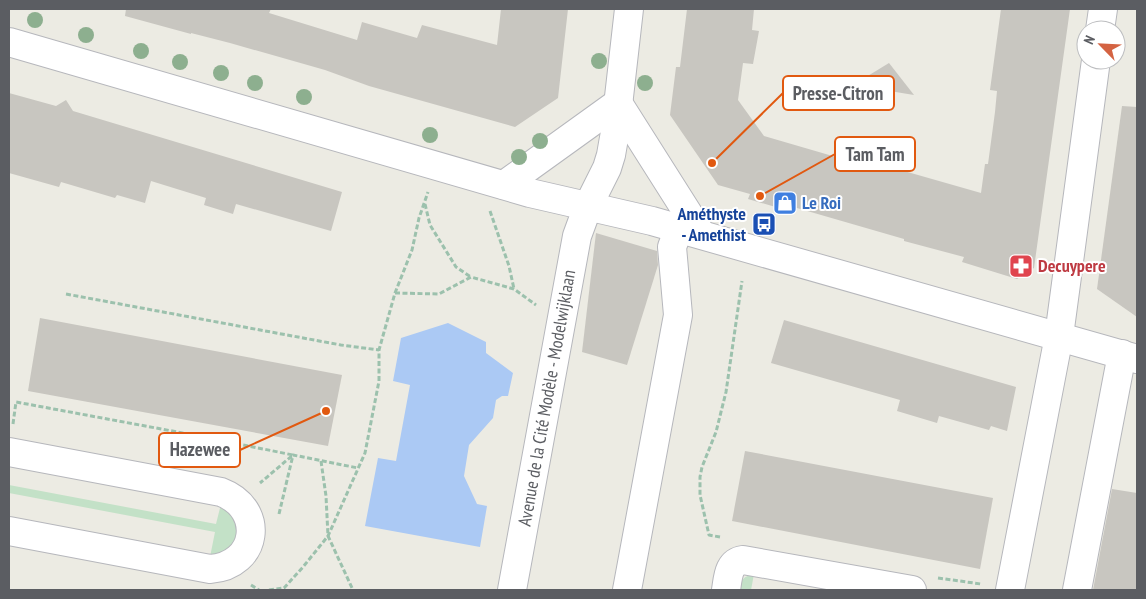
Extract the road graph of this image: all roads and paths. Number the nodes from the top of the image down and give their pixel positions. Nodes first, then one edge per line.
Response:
1 (629, 9) edge
2 (9, 42) edge
3 (1095, 70) edge
4 (618, 103) junction
5 (504, 185) junction
6 (430, 187) dead end
7 (424, 202) junction
8 (588, 206) junction
9 (489, 209) dead end
10 (690, 231) junction
11 (471, 277) junction
12 (742, 281) dead end
13 (514, 289) junction
14 (395, 293) junction
15 (66, 294) dead end
16 (538, 306) dead end
17 (1059, 336) junction
18 (379, 350) junction
19 (1130, 356) edge
20 (13, 425) dead end
21 (199, 436) junction
22 (9, 452) edge
23 (293, 455) junction
24 (195, 461) dead end
25 (321, 461) junction
26 (358, 468) junction
27 (262, 481) dead end
28 (278, 516) dead end
29 (9, 531) edge
30 (709, 535) dead end
31 (328, 536) junction
32 (921, 583) edge
33 (997, 587) edge
34 (268, 590) edge
35 (353, 590) edge
36 (512, 590) edge
37 (627, 590) edge
38 (726, 590) edge
39 (1078, 590) edge

1 - 4 street, Avenue de la Cité Modèle - Modelwijklaan
2 - 5 street
3 - 17 street
4 - 5 street
4 - 8 street, Avenue de la Cité Modèle - Modelwijklaan
4 - 10 street
5 - 8 street
6 - 7 path
7 - 11 path
7 - 14 path
8 - 10 street
8 - 36 street, Avenue de la Cité Modèle - Modelwijklaan
9 - 13 path
10 - 17 street
10 - 37 street
11 - 13 path
11 - 14 path
12 - 30 path
13 - 16 path
14 - 18 path
15 - 18 path
17 - 19 street
17 - 33 street
18 - 26 path
19 - 39 street
20 - 21 path
21 - 23 path
21 - 24 path
22 - 29 street
23 - 25 path
23 - 27 path
23 - 28 path
25 - 26 path
25 - 31 path
26 - 31 path
31 - 34 path
31 - 35 path
32 - 33 path
32 - 38 street

